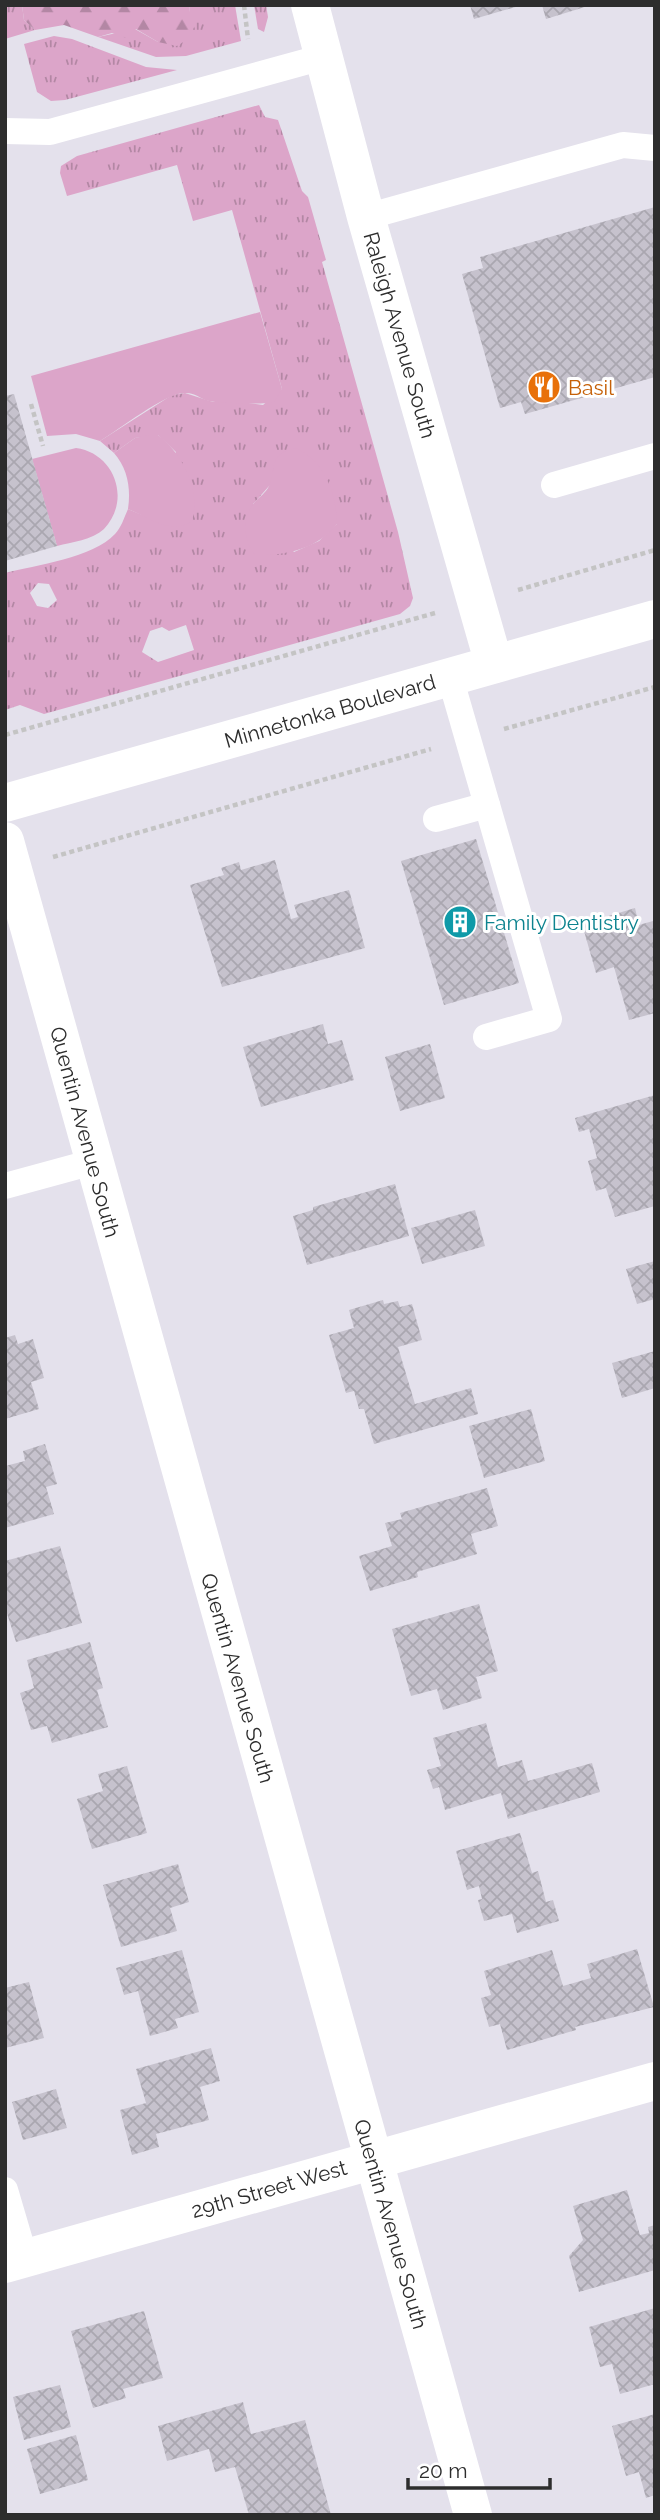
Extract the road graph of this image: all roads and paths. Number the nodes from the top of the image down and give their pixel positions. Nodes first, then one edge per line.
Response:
1 (244, 5) edge
2 (310, 5) edge
3 (248, 40) dead end
4 (323, 57) junction
5 (5, 131) edge
6 (655, 148) edge
7 (366, 217) junction
8 (31, 404) dead end
9 (43, 446) dead end
10 (655, 456) edge
11 (554, 485) dead end
12 (655, 550) edge
13 (477, 601) junction
14 (655, 619) edge
15 (494, 664) junction
16 (450, 677) junction
17 (655, 687) edge
18 (5, 735) edge
19 (468, 739) junction
20 (5, 803) edge
21 (487, 805) junction
22 (436, 819) dead end
23 (9, 854) edge
24 (486, 1037) dead end
25 (93, 1162) junction
26 (5, 1186) edge
27 (655, 2081) edge
28 (373, 2160) junction
29 (5, 2189) edge
30 (15, 2261) edge
31 (473, 2515) edge

1 - 3 path
2 - 4 street, Raleigh Avenue South
4 - 5 lane
4 - 7 street, Raleigh Avenue South
6 - 7 lane
7 - 13 street, Raleigh Avenue South
8 - 9 path
10 - 11 lane
12 - 13 path
13 - 15 street, Raleigh Avenue South
13 - 18 path
14 - 15 street, Minnetonka Boulevard
15 - 16 street, Minnetonka Boulevard
16 - 19 lane
16 - 20 street, Minnetonka Boulevard
17 - 19 path
19 - 21 lane
19 - 23 path
21 - 22 lane
21 - 24 lane
23 - 25 street, Quentin Avenue South
25 - 26 lane
25 - 28 street, Quentin Avenue South
27 - 28 street, 29th Street West
28 - 30 street, 29th Street West
28 - 31 street, Quentin Avenue South
29 - 30 lane

